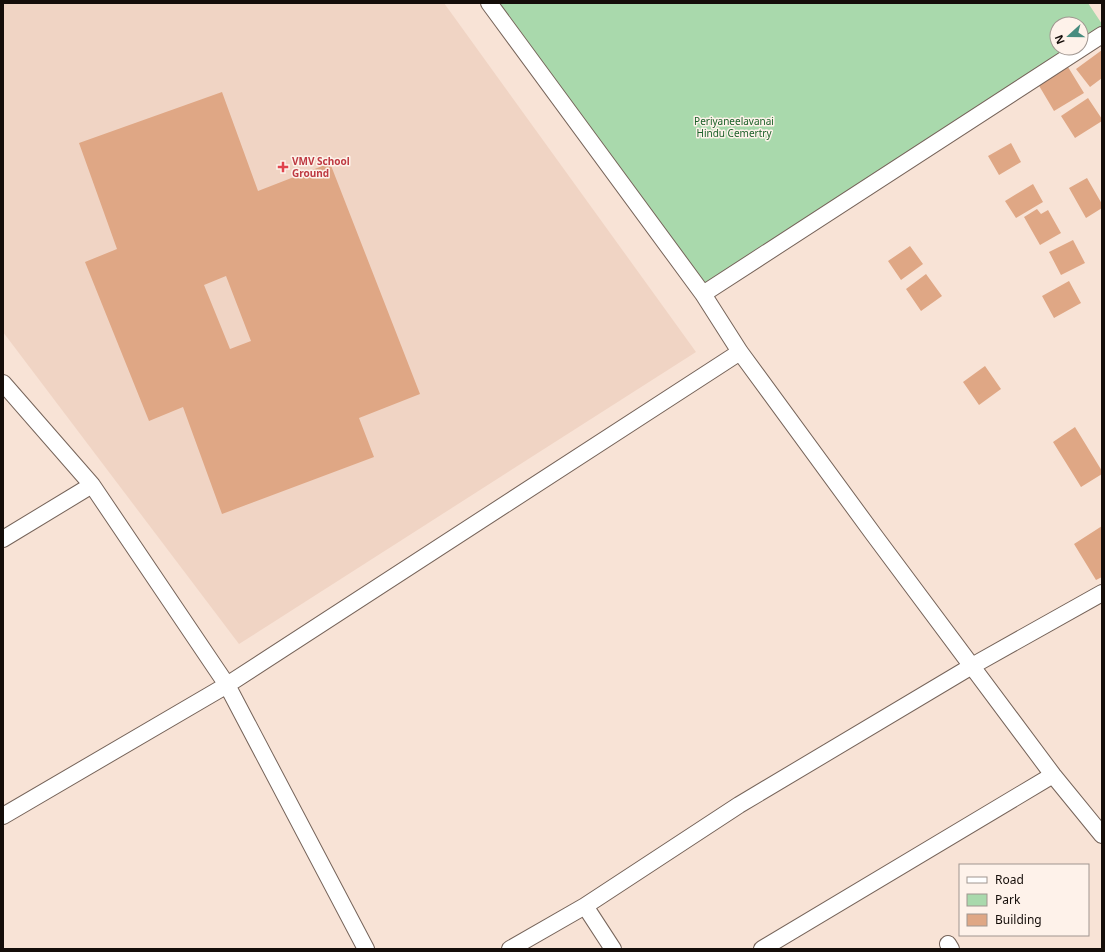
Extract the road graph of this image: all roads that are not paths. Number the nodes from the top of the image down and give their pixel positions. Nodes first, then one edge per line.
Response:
1 (489, 3) edge
2 (1102, 35) edge
3 (703, 294) junction
4 (740, 352) junction
5 (3, 383) edge
6 (92, 486) junction
7 (3, 539) edge
8 (1102, 593) edge
9 (972, 666) junction
10 (227, 685) junction
11 (1053, 775) junction
12 (3, 816) edge
13 (1102, 835) edge
14 (585, 906) junction
15 (366, 949) edge
16 (510, 949) edge
17 (614, 949) edge
18 (762, 949) edge

1 - 3 street
2 - 3 street
3 - 4 street
4 - 9 street
4 - 10 street
5 - 6 street
6 - 7 street
6 - 10 street
8 - 9 street
9 - 11 street
9 - 14 street
10 - 12 street
10 - 15 street
11 - 13 street
11 - 18 street
14 - 16 street
14 - 17 street

